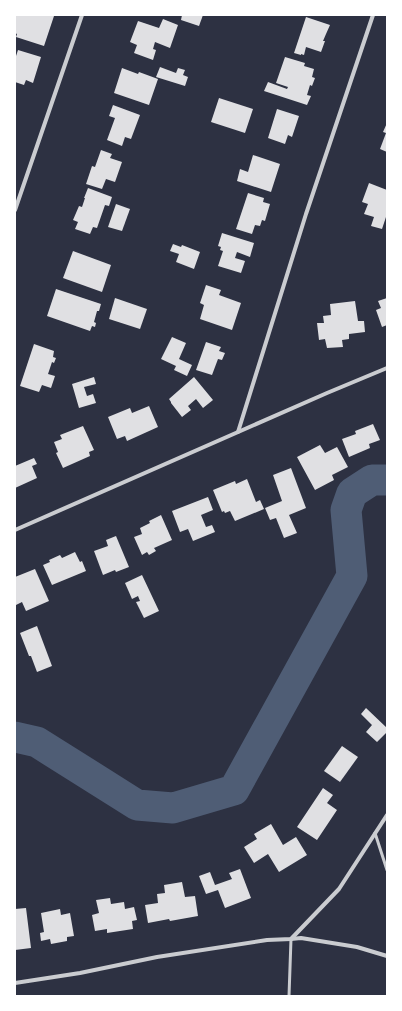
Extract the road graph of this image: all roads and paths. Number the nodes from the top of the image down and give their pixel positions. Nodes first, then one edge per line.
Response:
1 (82, 15) edge
2 (373, 15) edge
3 (15, 210) edge
4 (387, 368) edge
5 (238, 432) junction
6 (15, 530) edge
7 (387, 815) edge
8 (375, 833) junction
9 (387, 870) edge
10 (291, 939) junction
11 (387, 956) edge
12 (15, 983) edge
13 (289, 996) edge

1 - 3 street
2 - 5 street
4 - 5 street
5 - 6 street
7 - 8 street
8 - 9 lane
8 - 10 street
10 - 11 street
10 - 12 street
10 - 13 lane

